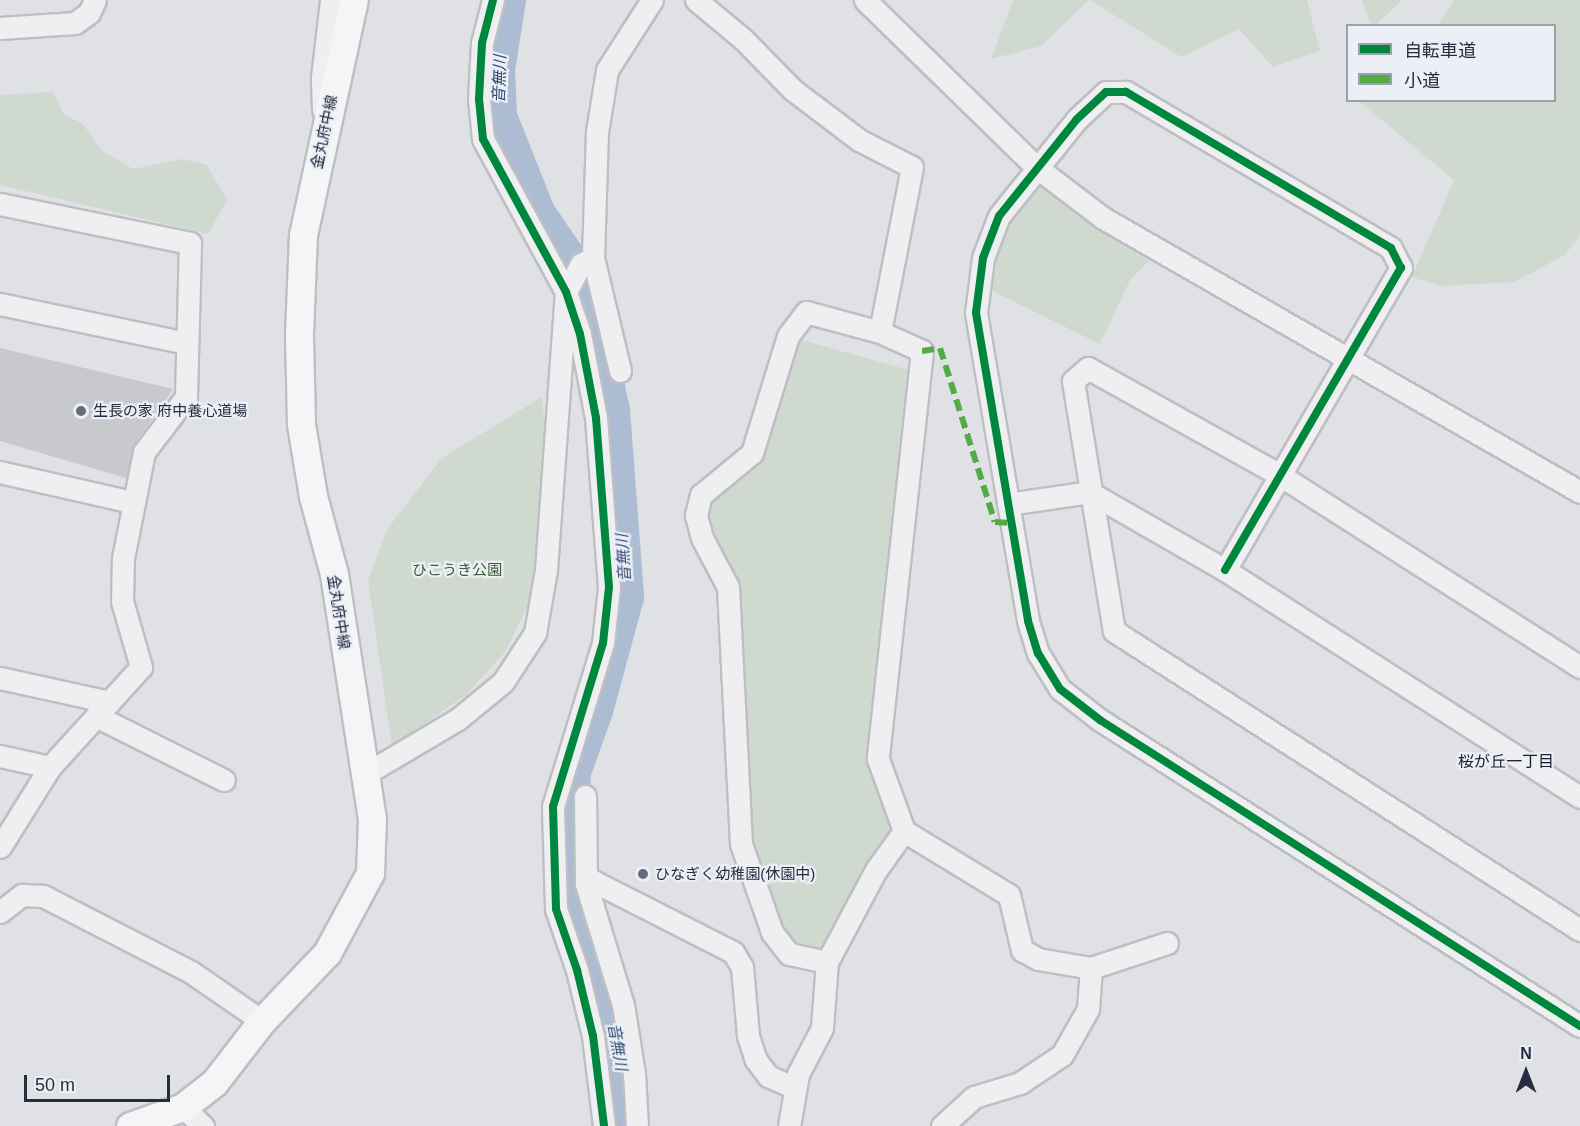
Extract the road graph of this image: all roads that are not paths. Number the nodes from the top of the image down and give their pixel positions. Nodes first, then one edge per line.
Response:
1 (95, 0) edge
2 (331, 0) edge
3 (354, 0) edge
4 (493, 0) edge
5 (652, 0) edge
6 (696, 0) edge
7 (865, 0) edge
8 (0, 28) edge
9 (323, 128) junction
10 (1036, 167) junction
11 (0, 204) edge
12 (587, 261) junction
13 (566, 292) junction
14 (0, 304) edge
15 (880, 332) junction
16 (187, 343) junction
17 (1347, 359) junction
18 (620, 371) dead end
19 (0, 472) edge
20 (1280, 475) junction
21 (1089, 492) junction
22 (1580, 492) edge
23 (132, 502) junction
24 (1008, 504) junction
25 (1225, 570) junction
26 (1580, 667) edge
27 (0, 678) edge
28 (102, 709) junction
29 (0, 756) edge
30 (50, 767) junction
31 (365, 774) junction
32 (224, 780) dead end
33 (585, 796) dead end
34 (1580, 797) edge
35 (904, 831) junction
36 (1, 843) edge
37 (586, 884) junction
38 (0, 912) edge
39 (1580, 930) edge
40 (1167, 943) dead end
41 (827, 962) junction
42 (1090, 968) junction
43 (262, 1021) junction
44 (1580, 1026) edge
45 (795, 1088) junction
46 (183, 1107) junction
47 (130, 1126) edge
48 (203, 1126) edge
49 (604, 1126) edge
50 (637, 1126) edge
51 (789, 1126) edge
52 (942, 1126) edge

1 - 8 street
2 - 9 street
3 - 9 main road, 金丸府中線
4 - 13 street
5 - 12 street
6 - 15 street
7 - 10 street
9 - 31 main road, 金丸府中線
10 - 17 street
10 - 17 street
10 - 24 street
11 - 16 street
12 - 13 street
12 - 18 street
13 - 31 street
13 - 49 street
14 - 16 street
15 - 35 street
15 - 41 street
16 - 23 street
17 - 20 street
17 - 22 street
19 - 23 street
20 - 21 street
20 - 25 street
20 - 26 street
21 - 24 street
21 - 25 street
21 - 39 street
23 - 28 street
24 - 44 street
25 - 34 street
27 - 28 street
28 - 30 street
28 - 32 street
29 - 30 street
30 - 36 street
31 - 43 main road, 金丸府中線
33 - 37 street
35 - 41 street
35 - 42 street
37 - 45 street
37 - 50 street
38 - 43 street
40 - 42 street
41 - 45 street
42 - 52 street
43 - 46 main road, 金丸府中線
45 - 51 street
46 - 47 main road, 金丸府中線
46 - 48 street

